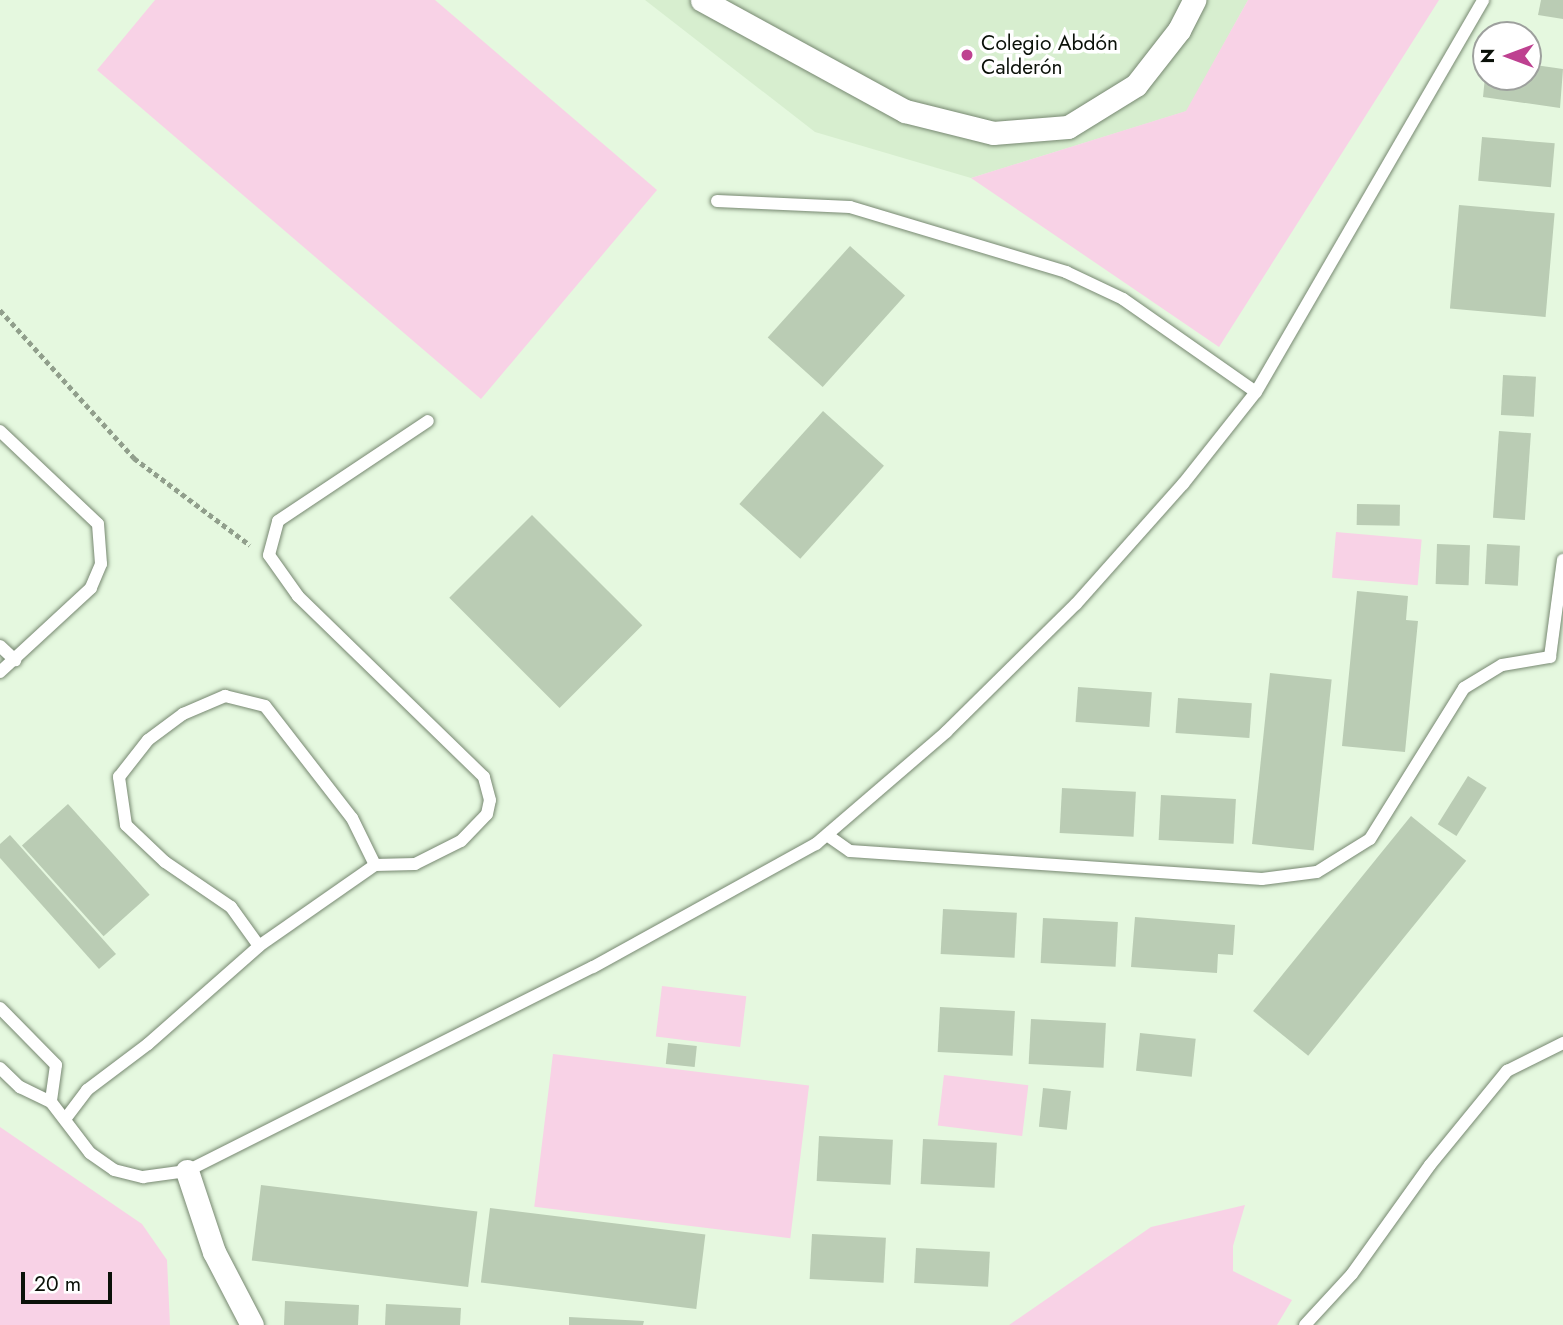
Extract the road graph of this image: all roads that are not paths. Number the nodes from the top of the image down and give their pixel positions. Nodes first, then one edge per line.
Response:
1 (702, 0) edge
2 (1194, 0) edge
3 (1483, 0) edge
4 (718, 201) dead end
5 (1256, 392) junction
6 (428, 421) dead end
7 (0, 431) edge
8 (1563, 561) edge
9 (0, 646) edge
10 (15, 660) junction
11 (0, 672) edge
12 (827, 835) junction
13 (375, 865) junction
14 (259, 946) junction
15 (0, 1009) edge
16 (1563, 1043) edge
17 (0, 1068) edge
18 (51, 1102) junction
19 (66, 1118) junction
20 (187, 1171) junction
21 (252, 1325) edge
22 (1305, 1325) edge

1 - 2 street
3 - 5 lane
4 - 5 lane
5 - 12 lane
6 - 13 lane
7 - 10 lane
8 - 12 lane
9 - 10 lane
10 - 11 lane
12 - 20 lane
13 - 14 lane
13 - 14 lane
14 - 19 lane
15 - 18 lane
16 - 22 lane
17 - 18 lane
18 - 19 lane
19 - 20 lane
20 - 21 street

